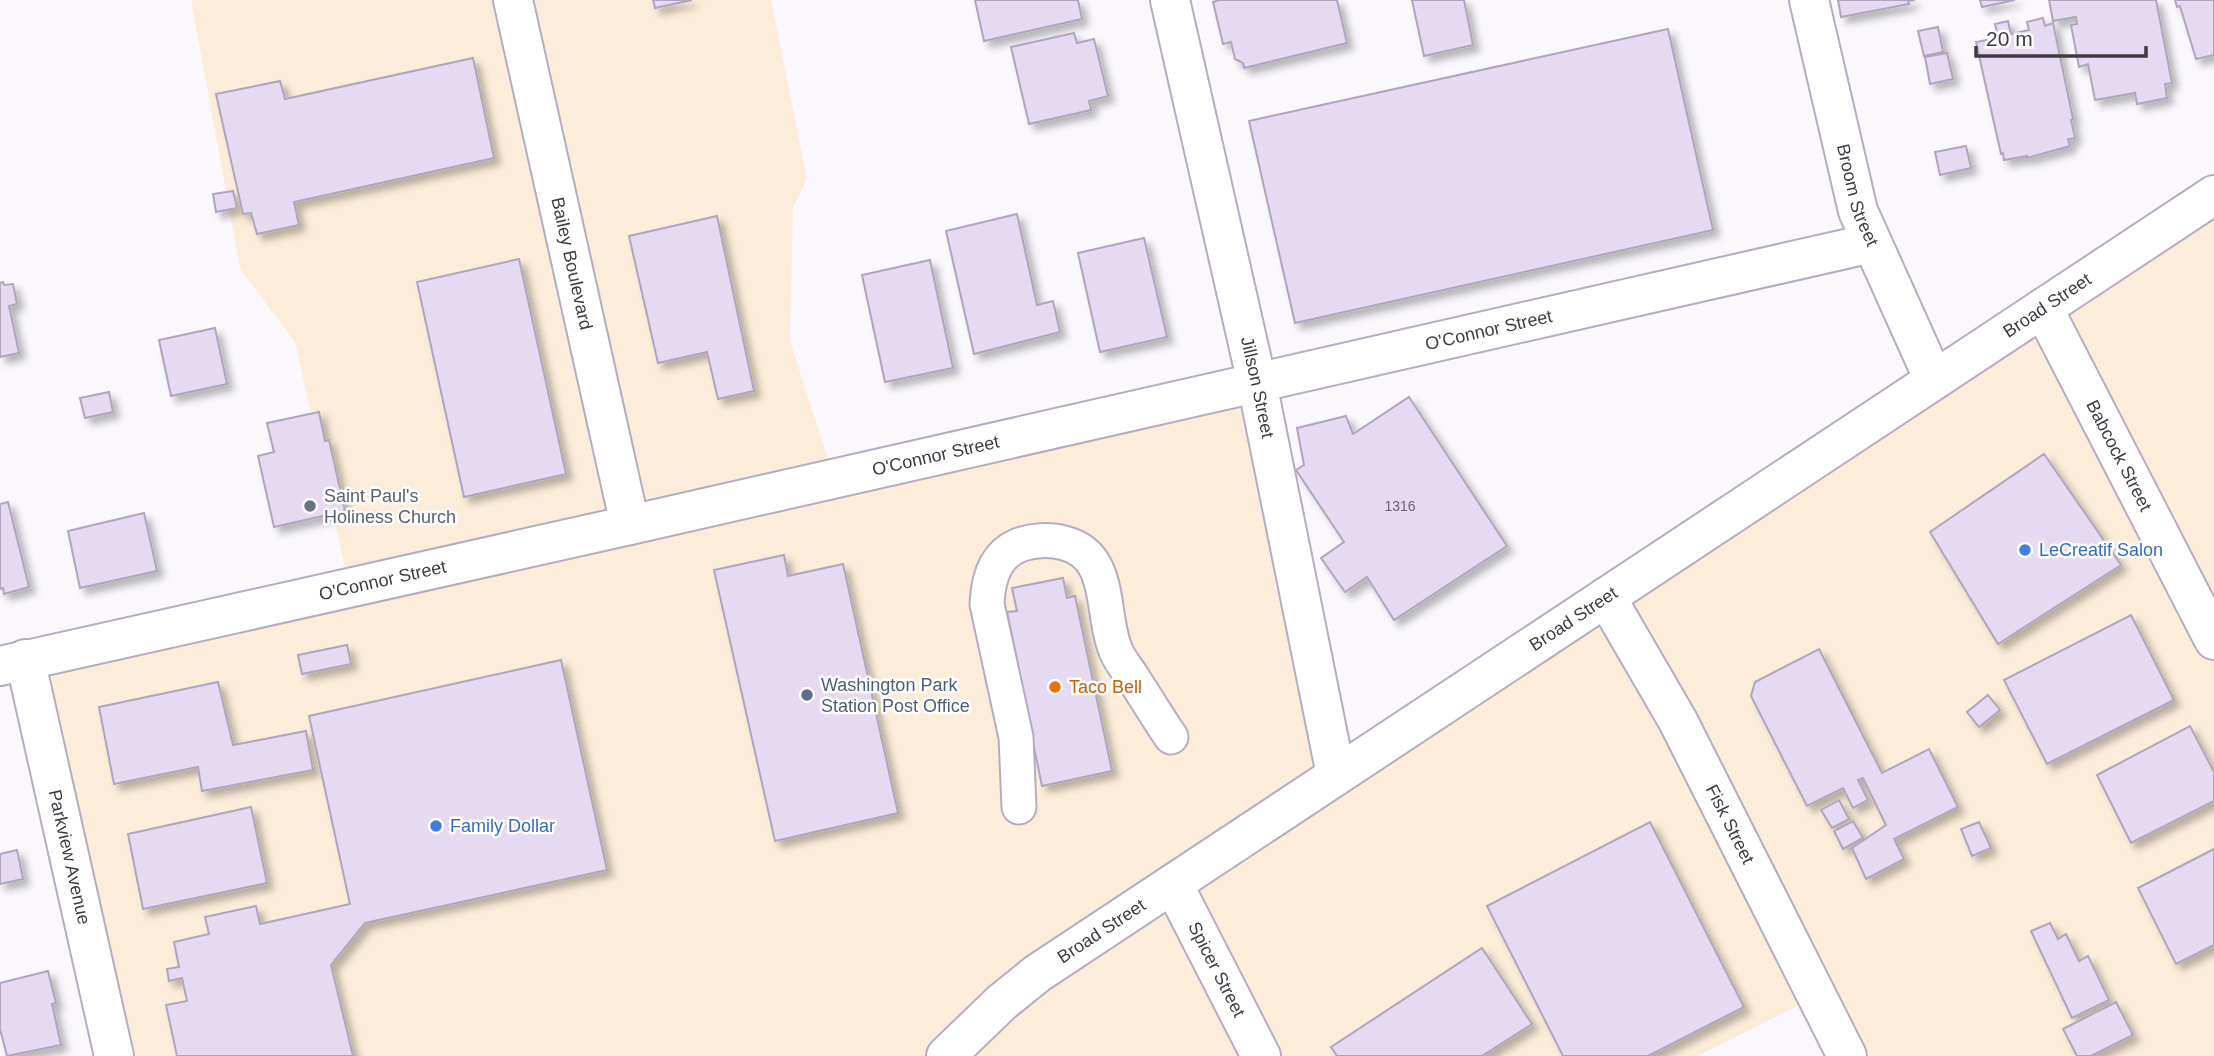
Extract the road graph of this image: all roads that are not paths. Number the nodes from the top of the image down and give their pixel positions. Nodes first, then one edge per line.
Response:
1 (513, 0) edge
2 (1170, 0) edge
3 (1809, 0) edge
4 (2214, 195) edge
5 (1872, 243) junction
6 (2043, 308) junction
7 (1934, 380) junction
8 (1257, 383) junction
9 (630, 525) junction
10 (1606, 597) junction
11 (2214, 640) edge
12 (12, 662) edge
13 (1171, 737) dead end
14 (1336, 775) junction
15 (1019, 807) dead end
16 (1173, 884) junction
17 (114, 1056) edge
18 (946, 1056) edge
19 (1261, 1056) edge
20 (1847, 1056) edge

1 - 9 street, Bailey Boulevard
2 - 8 street, Jillson Street
3 - 5 street, Broom Street
4 - 6 street, Broad Street
5 - 7 street, Broom Street
5 - 8 street, O'Connor Street
6 - 7 street, Broad Street
6 - 11 street, Babcock Street
7 - 10 street, Broad Street
8 - 9 street, O'Connor Street
8 - 14 street, Jillson Street
9 - 12 street, O'Connor Street
10 - 14 street, Broad Street
10 - 20 street, Fisk Street
12 - 17 street, Parkview Avenue
13 - 15 lane
14 - 16 street, Broad Street
16 - 18 street, Broad Street
16 - 19 street, Spicer Street

